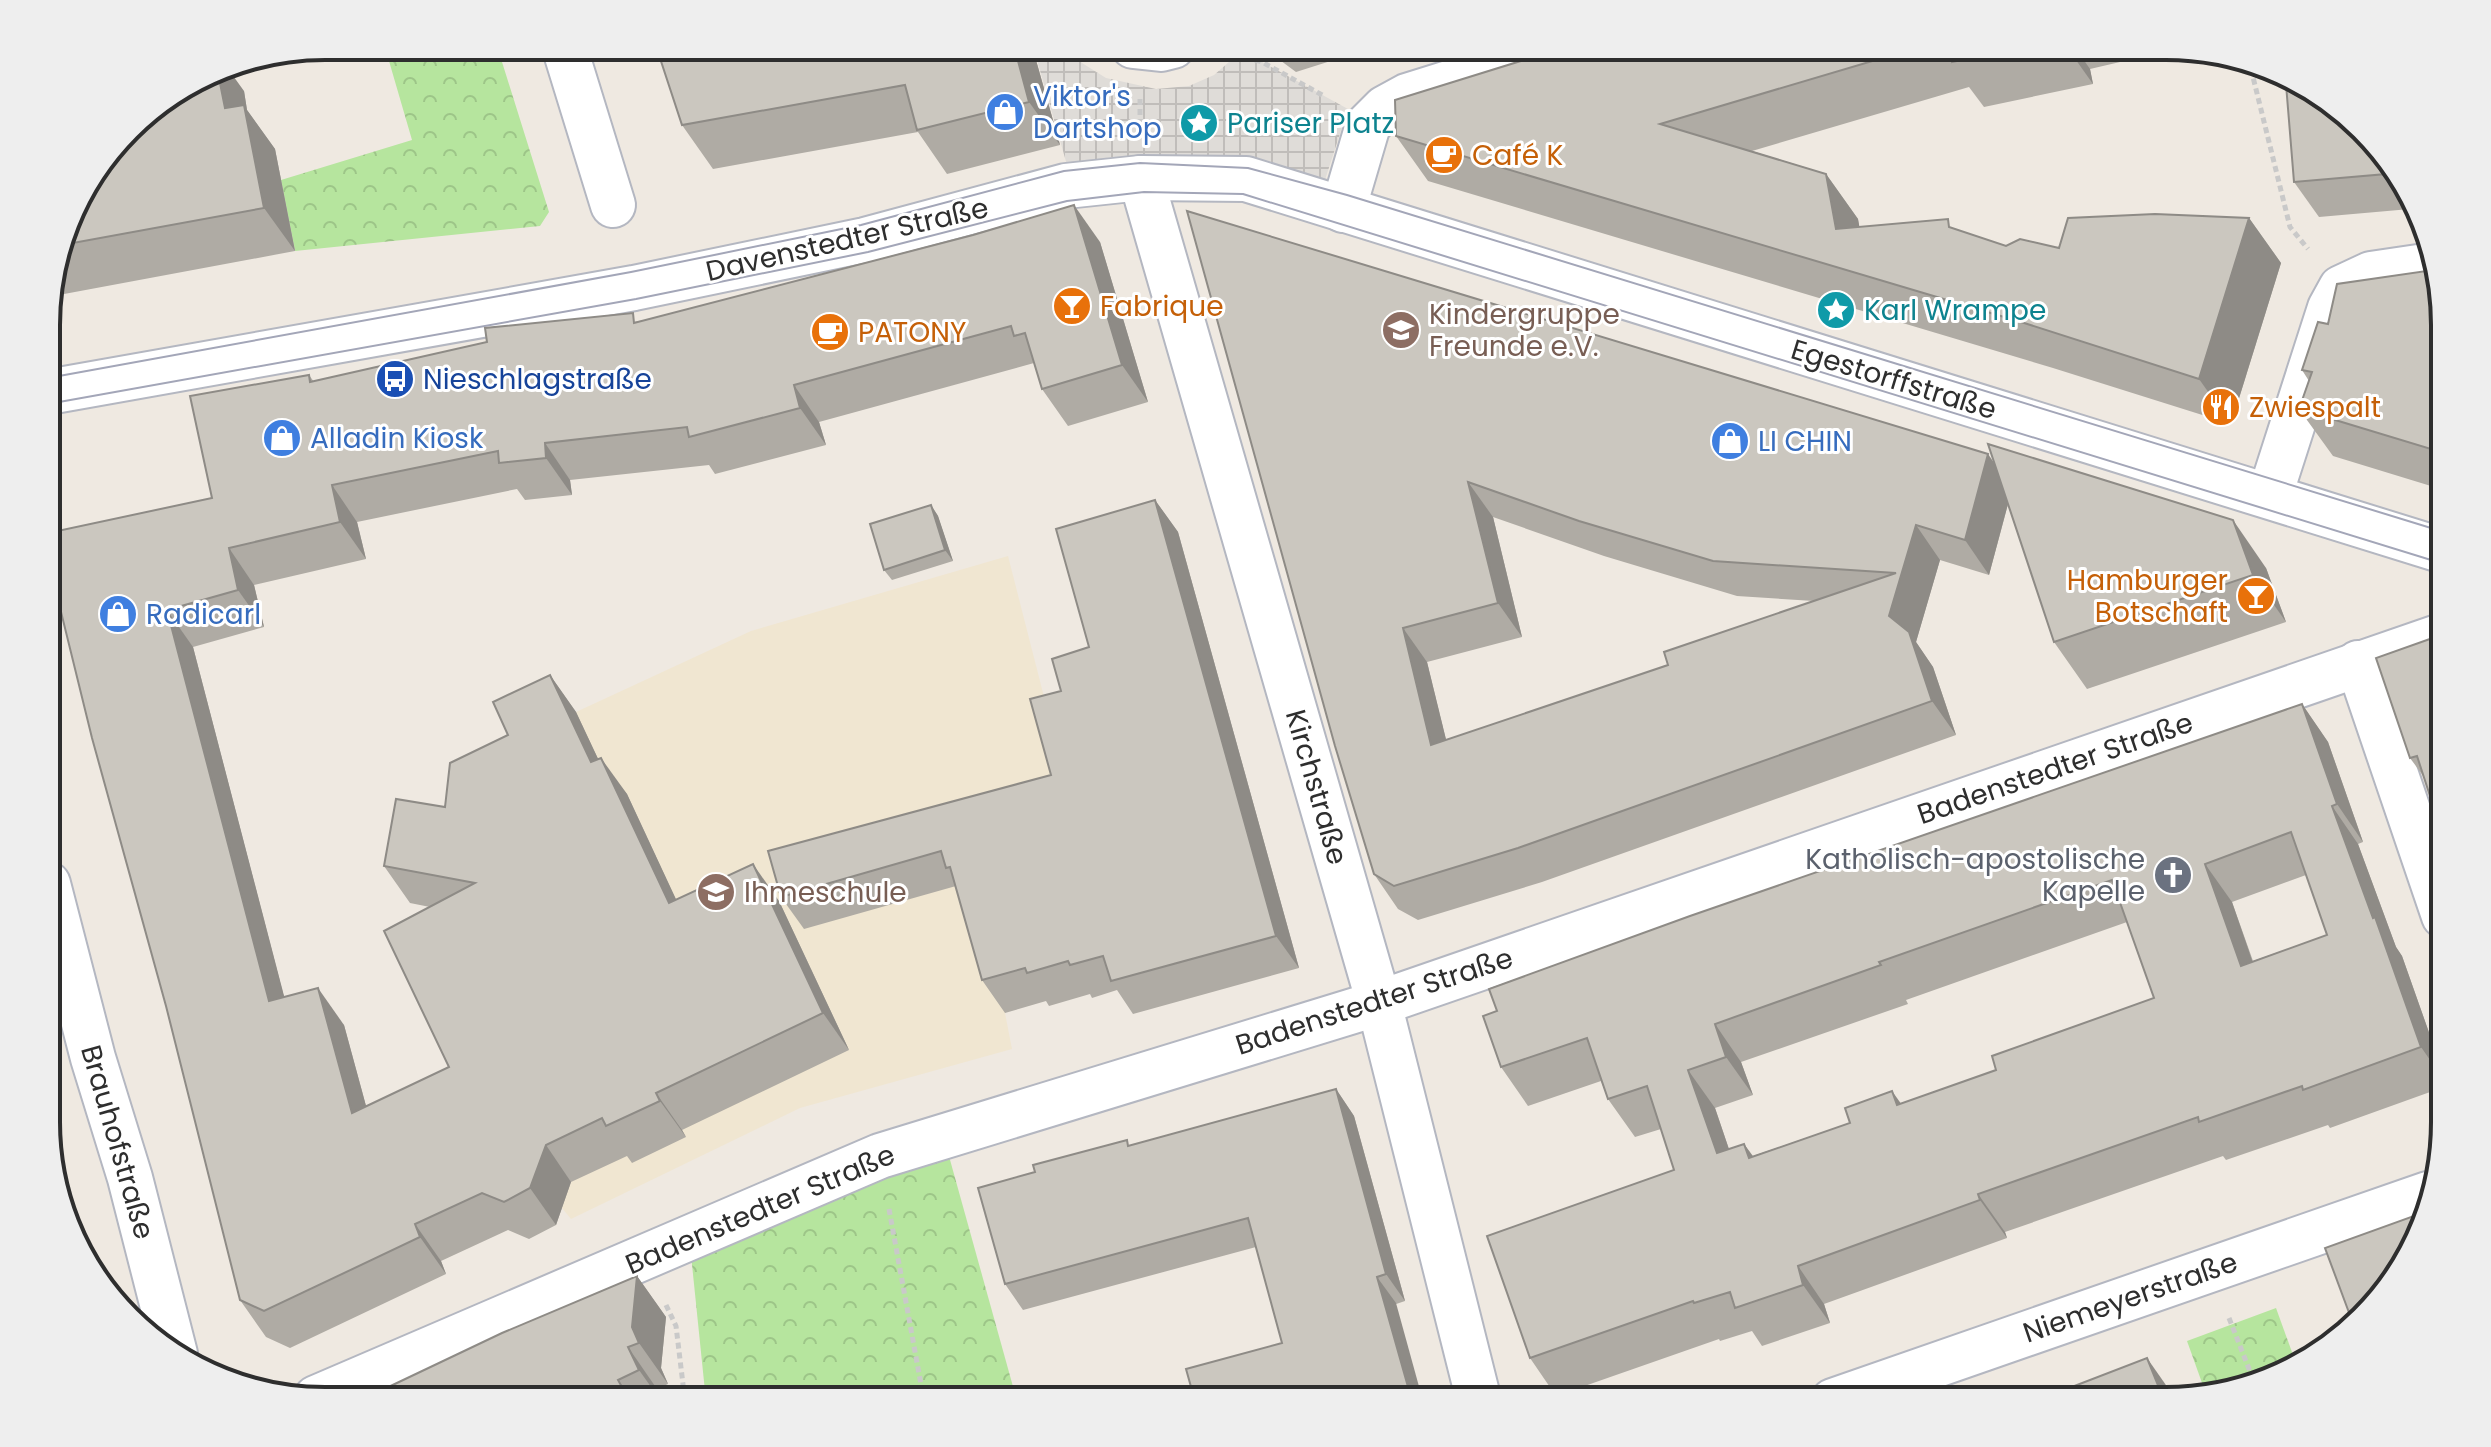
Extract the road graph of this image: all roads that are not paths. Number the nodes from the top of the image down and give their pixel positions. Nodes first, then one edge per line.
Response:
1 (568, 60) edge
2 (1522, 60) edge
3 (1141, 178) junction
4 (613, 205) dead end
5 (1343, 210) junction
6 (2424, 266) edge
7 (60, 390) edge
8 (2270, 495) junction
9 (2430, 546) edge
10 (2430, 640) edge
11 (2358, 663) junction
12 (2430, 875) edge
13 (60, 952) edge
14 (1379, 1003) junction
15 (2420, 1197) edge
16 (170, 1336) edge
17 (1475, 1386) edge
18 (1875, 1386) edge
19 (341, 1387) edge

1 - 4 street
2 - 5 street
3 - 5 street, Davenstedter Straße
3 - 7 street, Davenstedter Straße
3 - 14 street, Kirchstraße
5 - 8 street, Egestorffstraße
6 - 8 street
8 - 9 street, Egestorffstraße
10 - 11 street, Badenstedter Straße
11 - 12 street
11 - 14 street, Badenstedter Straße
13 - 16 street, Brauhofstraße
14 - 17 street, Kirchstraße
14 - 19 street, Badenstedter Straße
15 - 18 street, Niemeyerstraße

